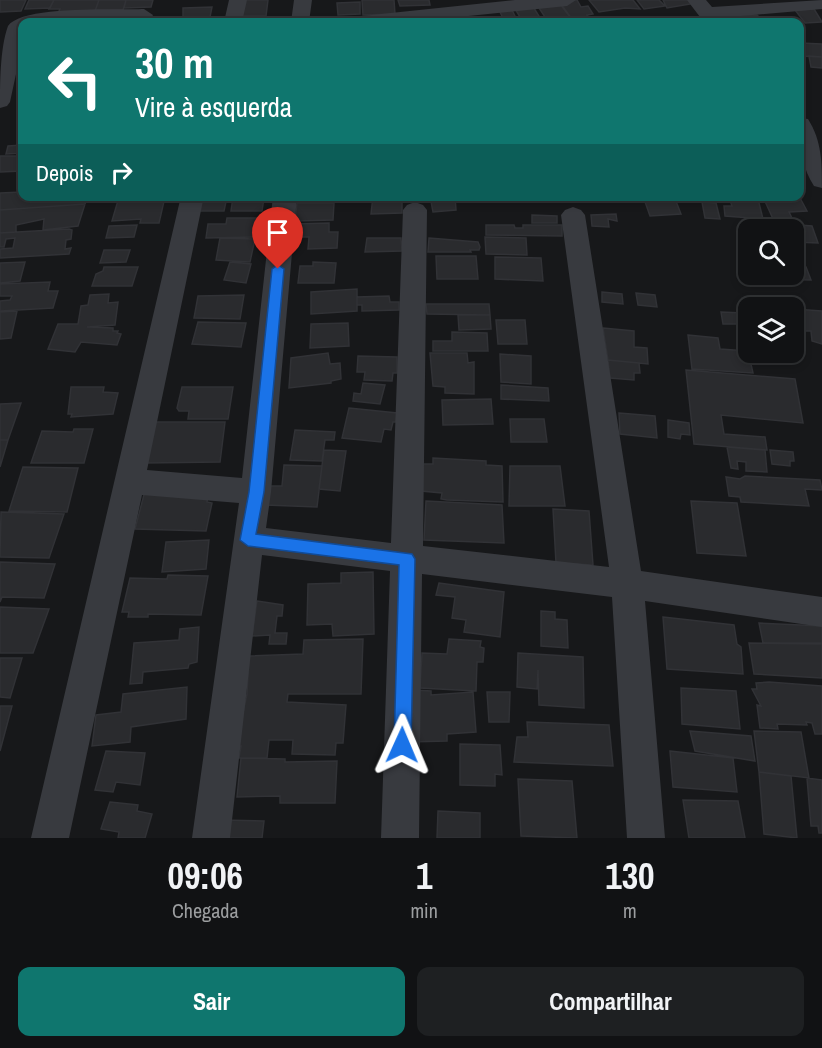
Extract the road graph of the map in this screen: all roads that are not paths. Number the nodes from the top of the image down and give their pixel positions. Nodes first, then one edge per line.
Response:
1 (238, 0) edge
2 (303, 0) edge
3 (567, 0) edge
4 (696, 0) edge
5 (822, 3) edge
6 (483, 6) edge
7 (784, 10) edge
8 (144, 15) dead end
9 (39, 18) edge
10 (234, 18) edge
11 (301, 18) edge
12 (392, 18) edge
13 (18, 26) edge
14 (0, 102) edge
15 (804, 134) edge
16 (822, 181) edge
17 (804, 188) edge
18 (822, 189) edge
19 (192, 201) edge
20 (285, 201) edge
21 (415, 210) dead end
22 (573, 215) dead end
23 (128, 482) junction
24 (256, 492) junction
25 (248, 540) junction
26 (407, 559) junction
27 (627, 584) junction
28 (822, 612) edge
29 (50, 838) edge
30 (211, 838) edge
31 (400, 838) edge
32 (645, 838) edge

1 - 10 street
2 - 11 street
3 - 6 street
4 - 7 street
5 - 7 street
6 - 12 street
8 - 9 street
13 - 14 street
15 - 16 street
17 - 18 street
19 - 23 street
20 - 24 street
21 - 26 street
22 - 27 street
23 - 24 street
23 - 29 street
24 - 25 street
25 - 26 street
25 - 30 street
26 - 27 street
26 - 31 street
27 - 28 street
27 - 32 street

